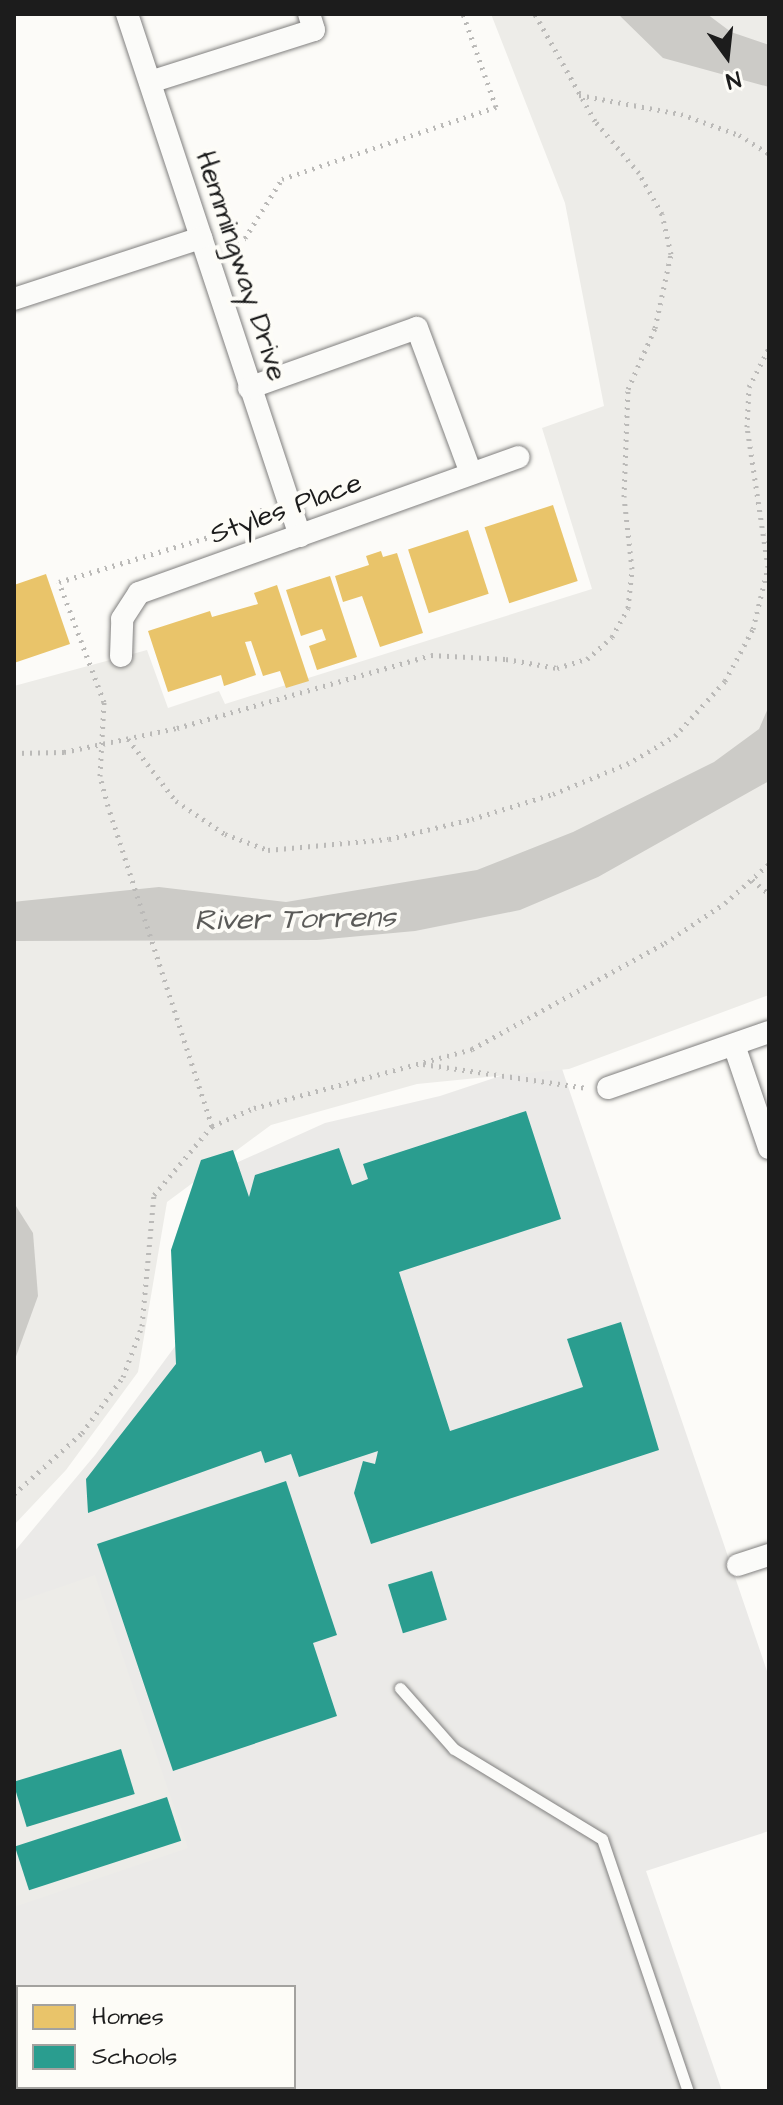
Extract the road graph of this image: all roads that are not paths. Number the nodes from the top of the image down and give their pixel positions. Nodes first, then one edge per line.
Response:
1 (127, 14) edge
2 (309, 14) edge
3 (150, 82) junction
4 (201, 238) junction
5 (14, 299) edge
6 (249, 388) junction
7 (518, 457) dead end
8 (471, 473) junction
9 (300, 536) junction
10 (121, 656) dead end
11 (769, 1032) edge
12 (734, 1045) junction
13 (608, 1088) road end
14 (769, 1148) edge
15 (769, 1555) edge
16 (738, 1565) dead end
17 (400, 1688) dead end
18 (688, 2091) edge

1 - 3 street, Hemmingway Drive
2 - 3 street
3 - 4 street, Hemmingway Drive
4 - 5 street
4 - 6 street, Hemmingway Drive
6 - 8 street
6 - 9 street, Hemmingway Drive
7 - 8 street, Styles Place
8 - 9 street, Styles Place
9 - 10 street, Styles Place
11 - 12 street
12 - 13 street
12 - 14 street
15 - 16 street
17 - 18 lane

